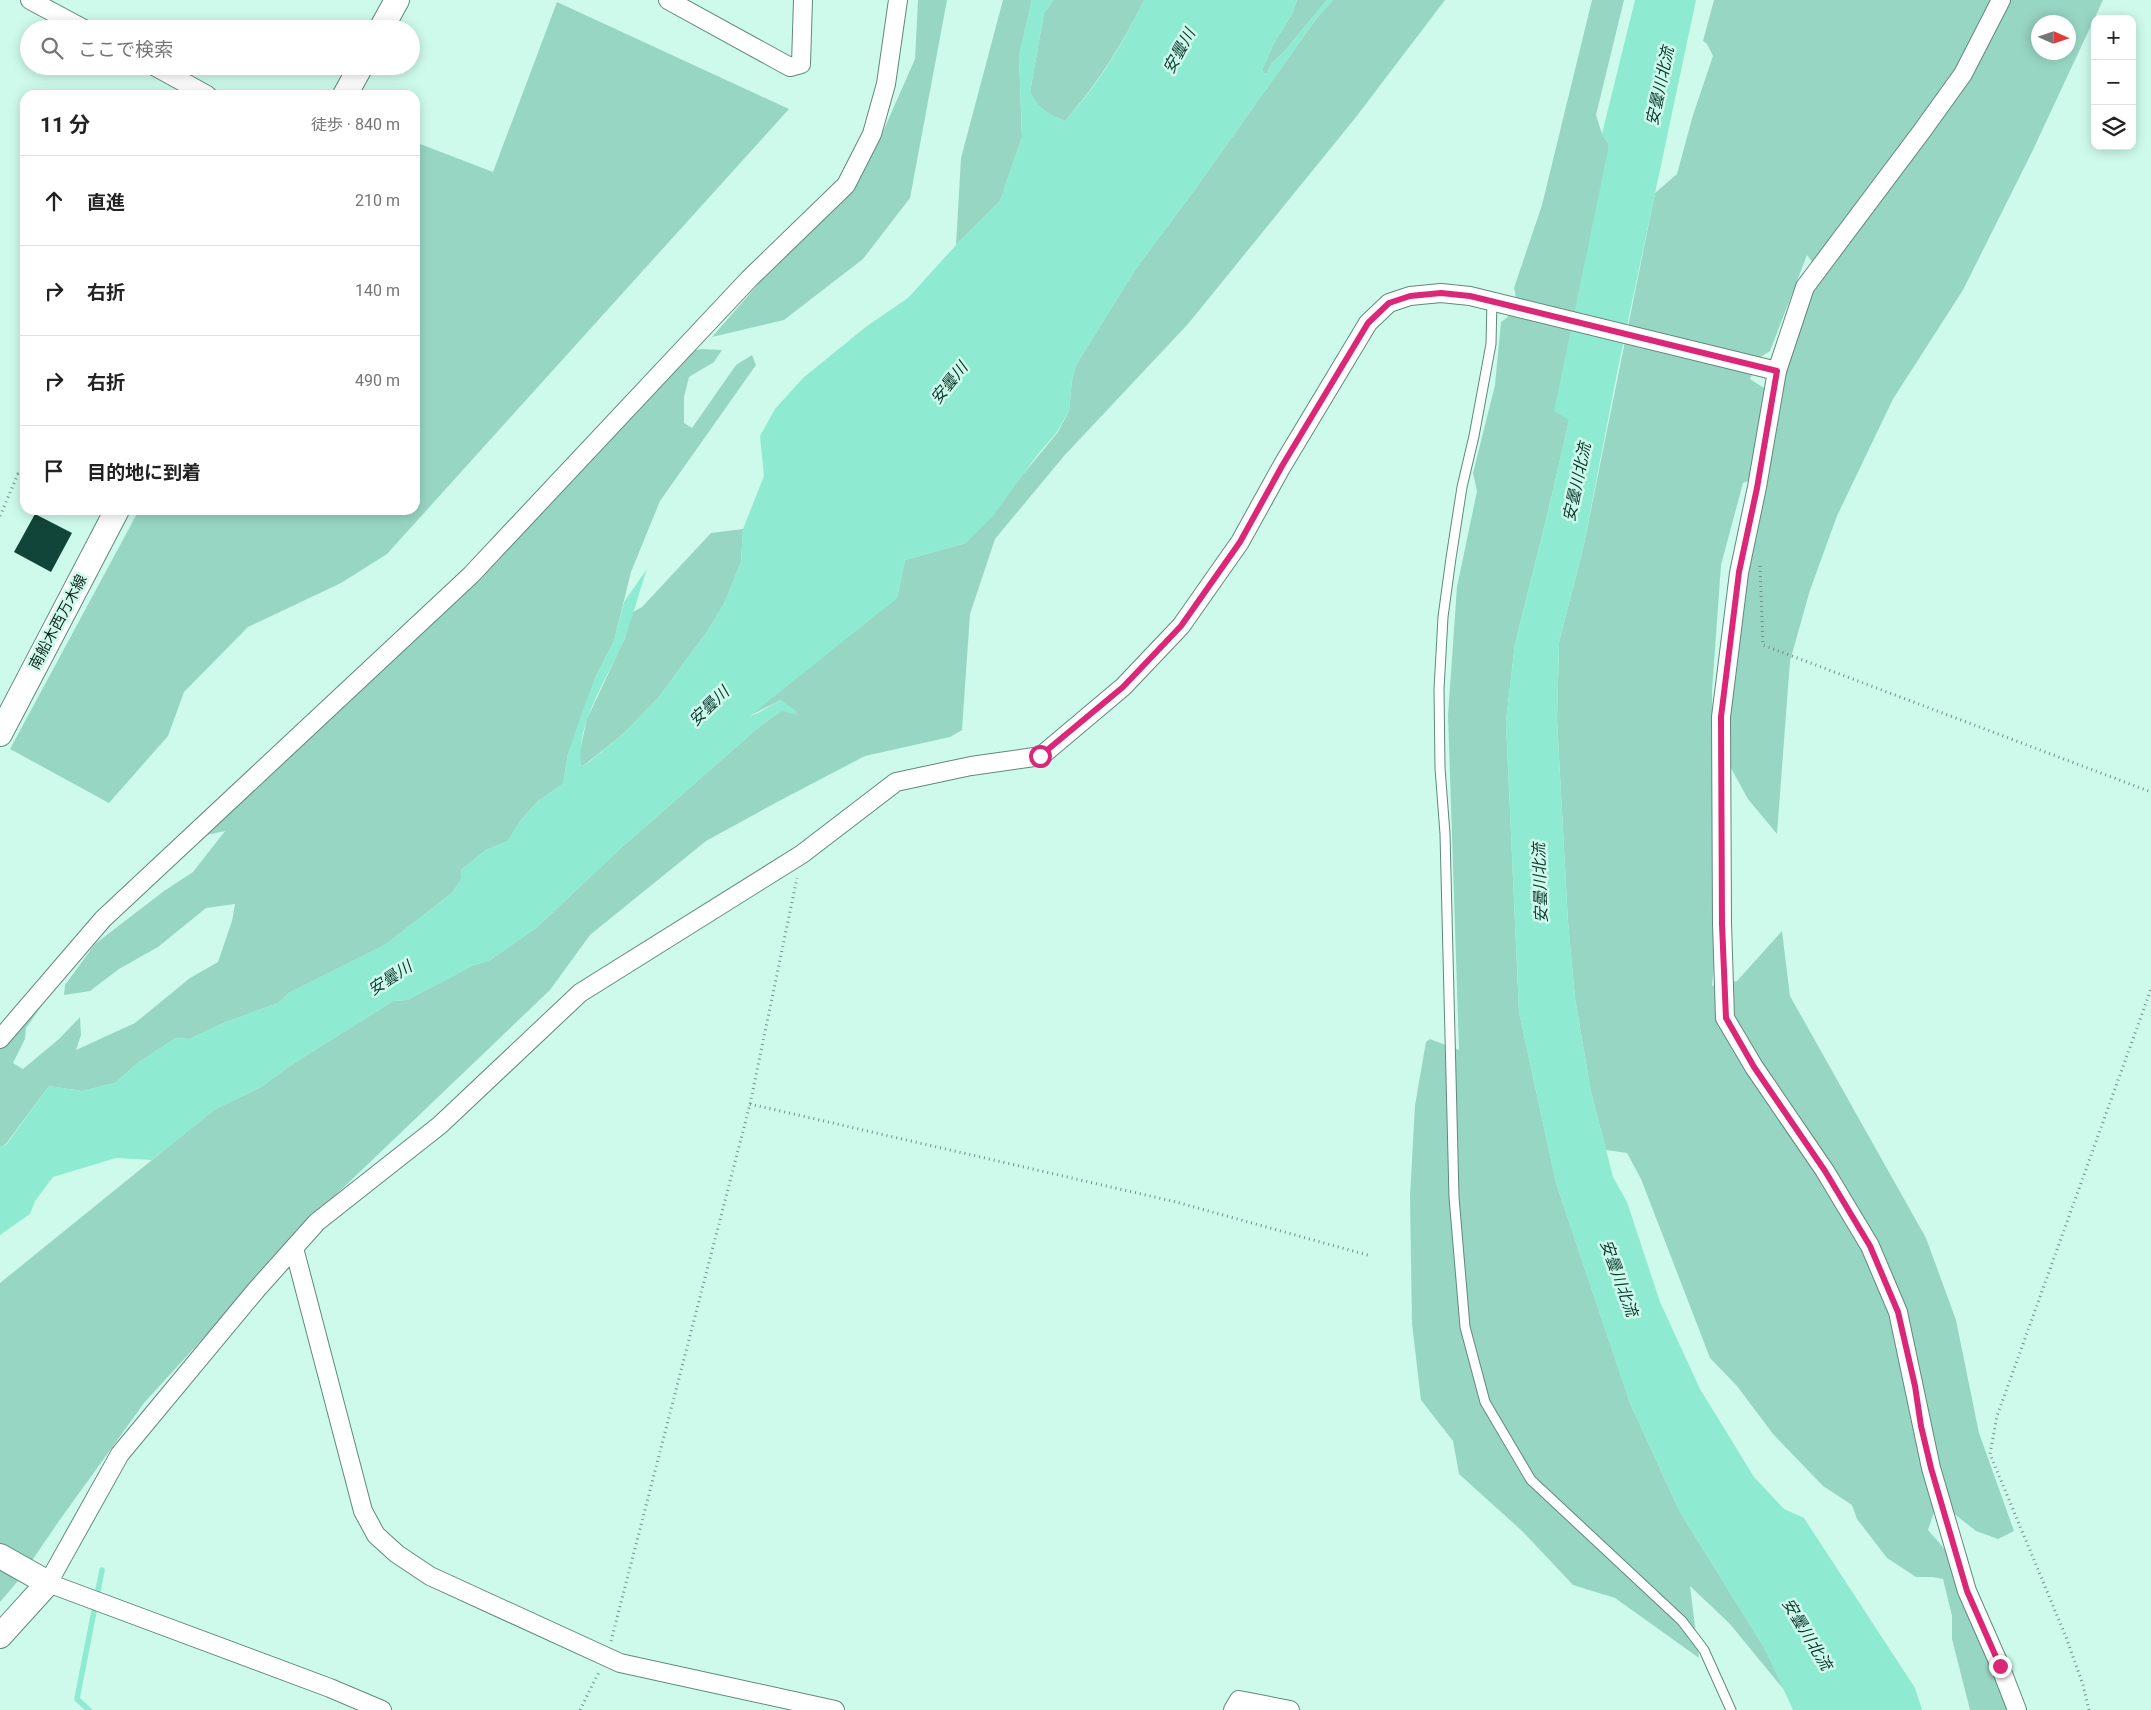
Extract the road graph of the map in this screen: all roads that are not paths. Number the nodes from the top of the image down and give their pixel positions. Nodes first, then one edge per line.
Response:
1 (30, 0) edge
2 (397, 0) edge
3 (668, 0) edge
4 (804, 0) edge
5 (898, 0) edge
6 (2001, 0) edge
7 (67, 20) edge
8 (386, 20) edge
9 (170, 75) edge
10 (356, 75) edge
11 (198, 90) edge
12 (348, 90) edge
13 (1492, 300) junction
14 (1777, 371) junction
15 (114, 515) edge
16 (0, 734) edge
17 (0, 1039) edge
18 (294, 1248) junction
19 (0, 1556) edge
20 (42, 1579) junction
21 (0, 1636) edge
22 (382, 1710) edge
23 (835, 1710) edge
24 (1233, 1710) edge
25 (1290, 1710) edge
26 (1731, 1710) edge
27 (2017, 1710) edge

1 - 7 street
2 - 8 main road
3 - 4 street
5 - 17 street
6 - 14 street
9 - 11 street
10 - 12 main road
13 - 14 street
13 - 18 street
13 - 26 lane
14 - 27 street
15 - 16 main road, 南船木西万木線
18 - 20 street
18 - 23 street
19 - 20 main road
20 - 21 main road
20 - 22 street
24 - 25 street

